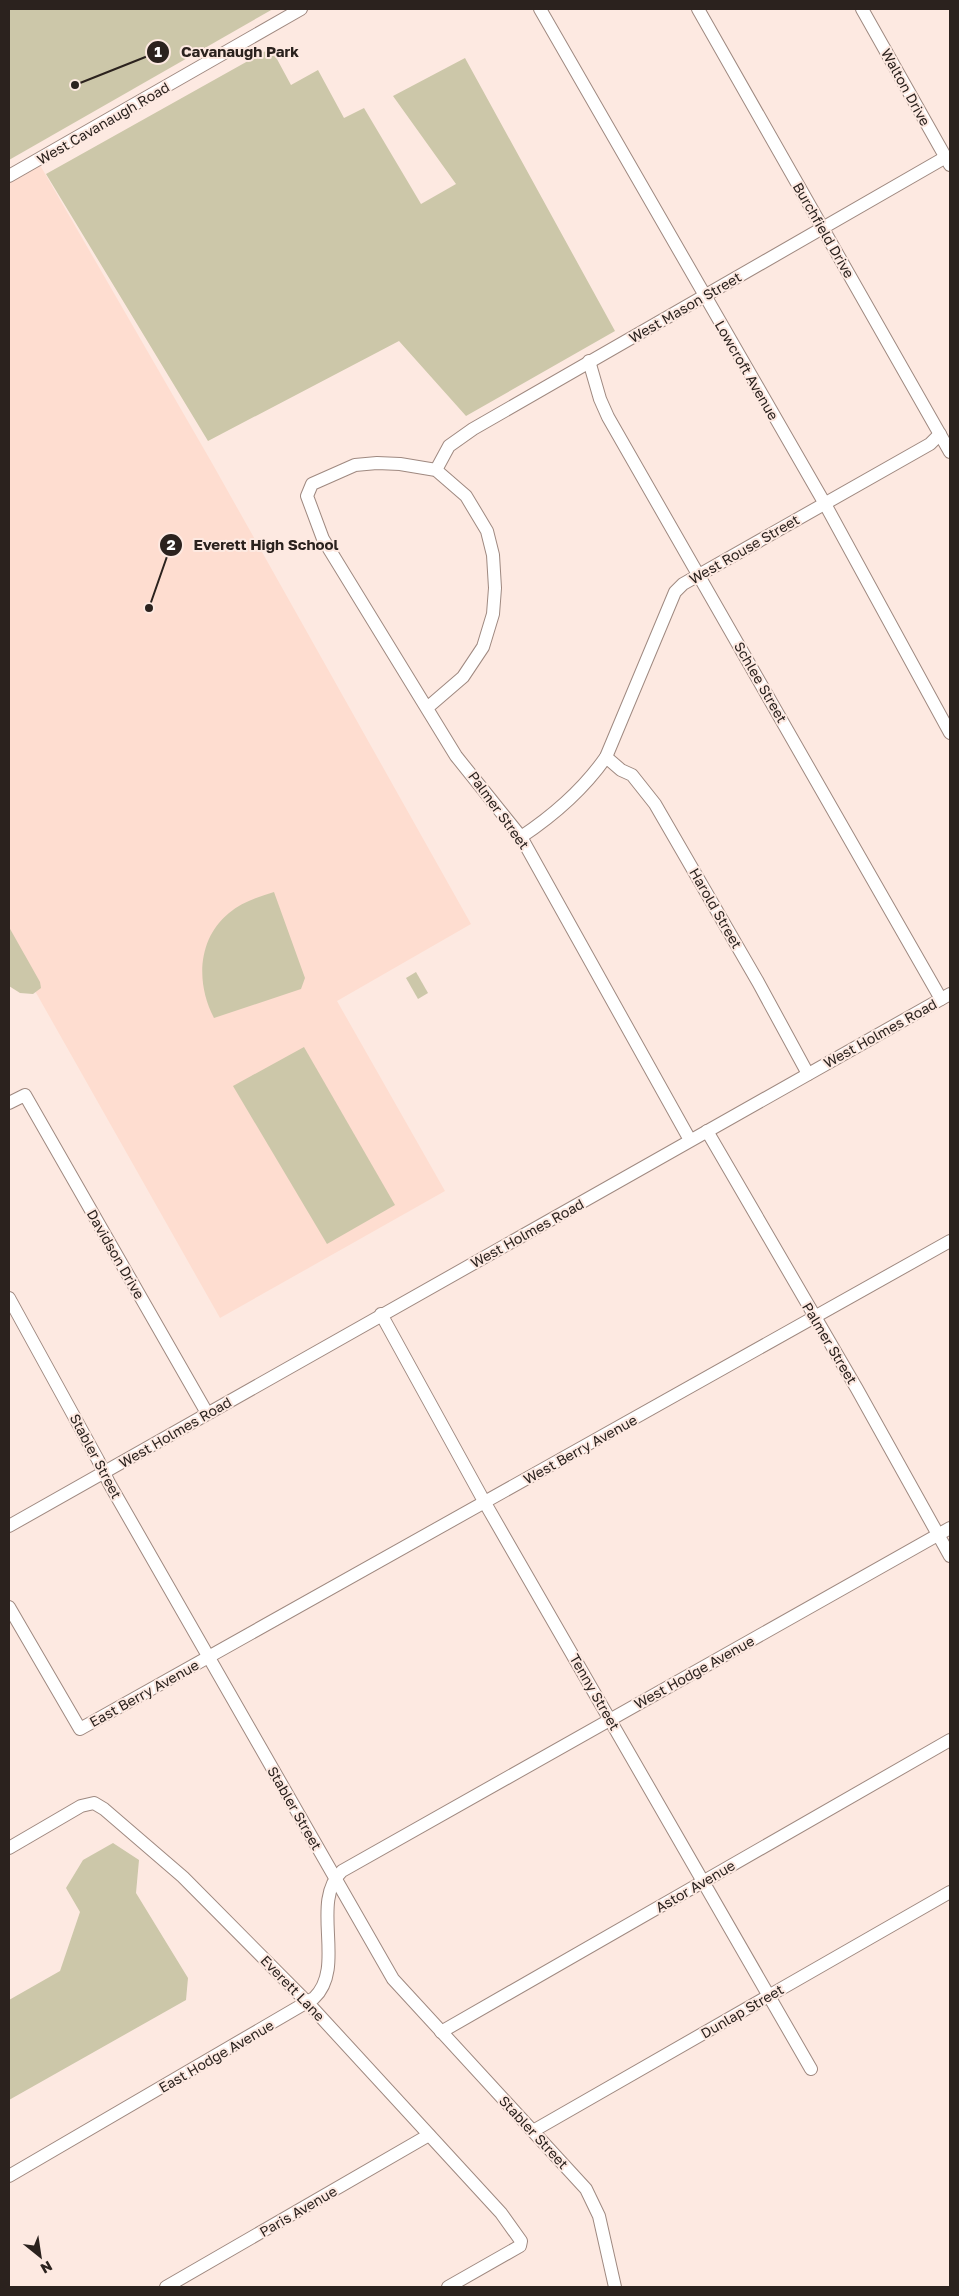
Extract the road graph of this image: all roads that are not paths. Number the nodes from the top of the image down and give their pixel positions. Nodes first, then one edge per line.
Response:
1 (301, 9) edge
2 (540, 9) edge
3 (698, 9) edge
4 (862, 9) edge
5 (948, 161) edge
6 (9, 176) edge
7 (822, 228) junction
8 (704, 295) junction
9 (589, 362) junction
10 (940, 434) junction
11 (950, 452) edge
12 (436, 470) junction
13 (824, 504) junction
14 (700, 574) junction
15 (427, 708) junction
16 (950, 733) edge
17 (606, 757) junction
18 (521, 837) junction
19 (946, 996) edge
20 (808, 1074) junction
21 (9, 1103) edge
22 (707, 1131) junction
23 (690, 1140) junction
24 (950, 1241) edge
25 (9, 1298) edge
26 (381, 1314) junction
27 (814, 1317) junction
28 (207, 1413) junction
29 (104, 1472) junction
30 (485, 1503) junction
31 (9, 1526) edge
32 (950, 1528) edge
33 (938, 1535) junction
34 (950, 1556) edge
35 (9, 1607) edge
36 (209, 1657) junction
37 (611, 1719) junction
38 (950, 1740) edge
39 (9, 1848) edge
40 (335, 1878) junction
41 (704, 1881) junction
42 (950, 1892) edge
43 (769, 1996) junction
44 (308, 2003) junction
45 (441, 2032) junction
46 (811, 2069) dead end
47 (533, 2131) junction
48 (429, 2135) junction
49 (9, 2176) edge
50 (166, 2287) edge
51 (448, 2287) edge
52 (615, 2287) edge

1 - 6 street, West Cavanaugh Road
2 - 8 street, Lowcroft Avenue
3 - 7 street, Burchfield Drive
4 - 5 street, Walton Drive
5 - 7 street, West Mason Street
7 - 8 street, West Mason Street
7 - 10 street, Burchfield Drive
8 - 9 street, West Mason Street
8 - 13 street, Lowcroft Avenue
9 - 12 street, West Mason Street
9 - 14 street, Schlee Street
10 - 11 street, Burchfield Drive
10 - 13 street, West Rouse Street
12 - 15 street
12 - 15 street, Palmer Street
13 - 14 street, West Rouse Street
13 - 16 street, Lowcroft Avenue
14 - 17 street, West Rouse Street
14 - 19 street, Schlee Street
15 - 18 street, Palmer Street
17 - 18 street, West Rouse Street
17 - 20 street, Harold Street
18 - 23 street, Palmer Street
19 - 20 street, West Holmes Road
20 - 22 street, West Holmes Road
21 - 28 street, Davidson Drive
22 - 23 street, West Holmes Road
22 - 27 street, Palmer Street
23 - 26 street, West Holmes Road
24 - 27 street, West Berry Avenue
25 - 29 street, Stabler Street
26 - 28 street, West Holmes Road
26 - 30 street, Tenny Street
27 - 30 street, West Berry Avenue
27 - 33 street, Palmer Street
28 - 29 street, West Holmes Road
29 - 31 street, West Holmes Road
29 - 36 street, Stabler Street
30 - 36 street, West Berry Avenue
30 - 37 street, Tenny Street
32 - 33 street, West Hodge Avenue
33 - 34 street, Palmer Street
33 - 37 street, West Hodge Avenue
35 - 36 street, East Berry Avenue
36 - 40 street, Stabler Street
37 - 40 street, West Hodge Avenue
37 - 41 street, Tenny Street
38 - 41 street, Astor Avenue
39 - 44 street, Everett Lane
40 - 44 street, East Hodge Avenue
40 - 45 street, Stabler Street
41 - 43 street, Tenny Street
41 - 45 street, Astor Avenue
42 - 43 street, Dunlap Street
43 - 46 street, Tenny Street
43 - 47 street, Dunlap Street
44 - 48 street, Everett Lane
44 - 49 street, East Hodge Avenue
45 - 47 street, Stabler Street
47 - 52 street, Stabler Street
48 - 50 street, Paris Avenue
48 - 51 street, Everett Lane

